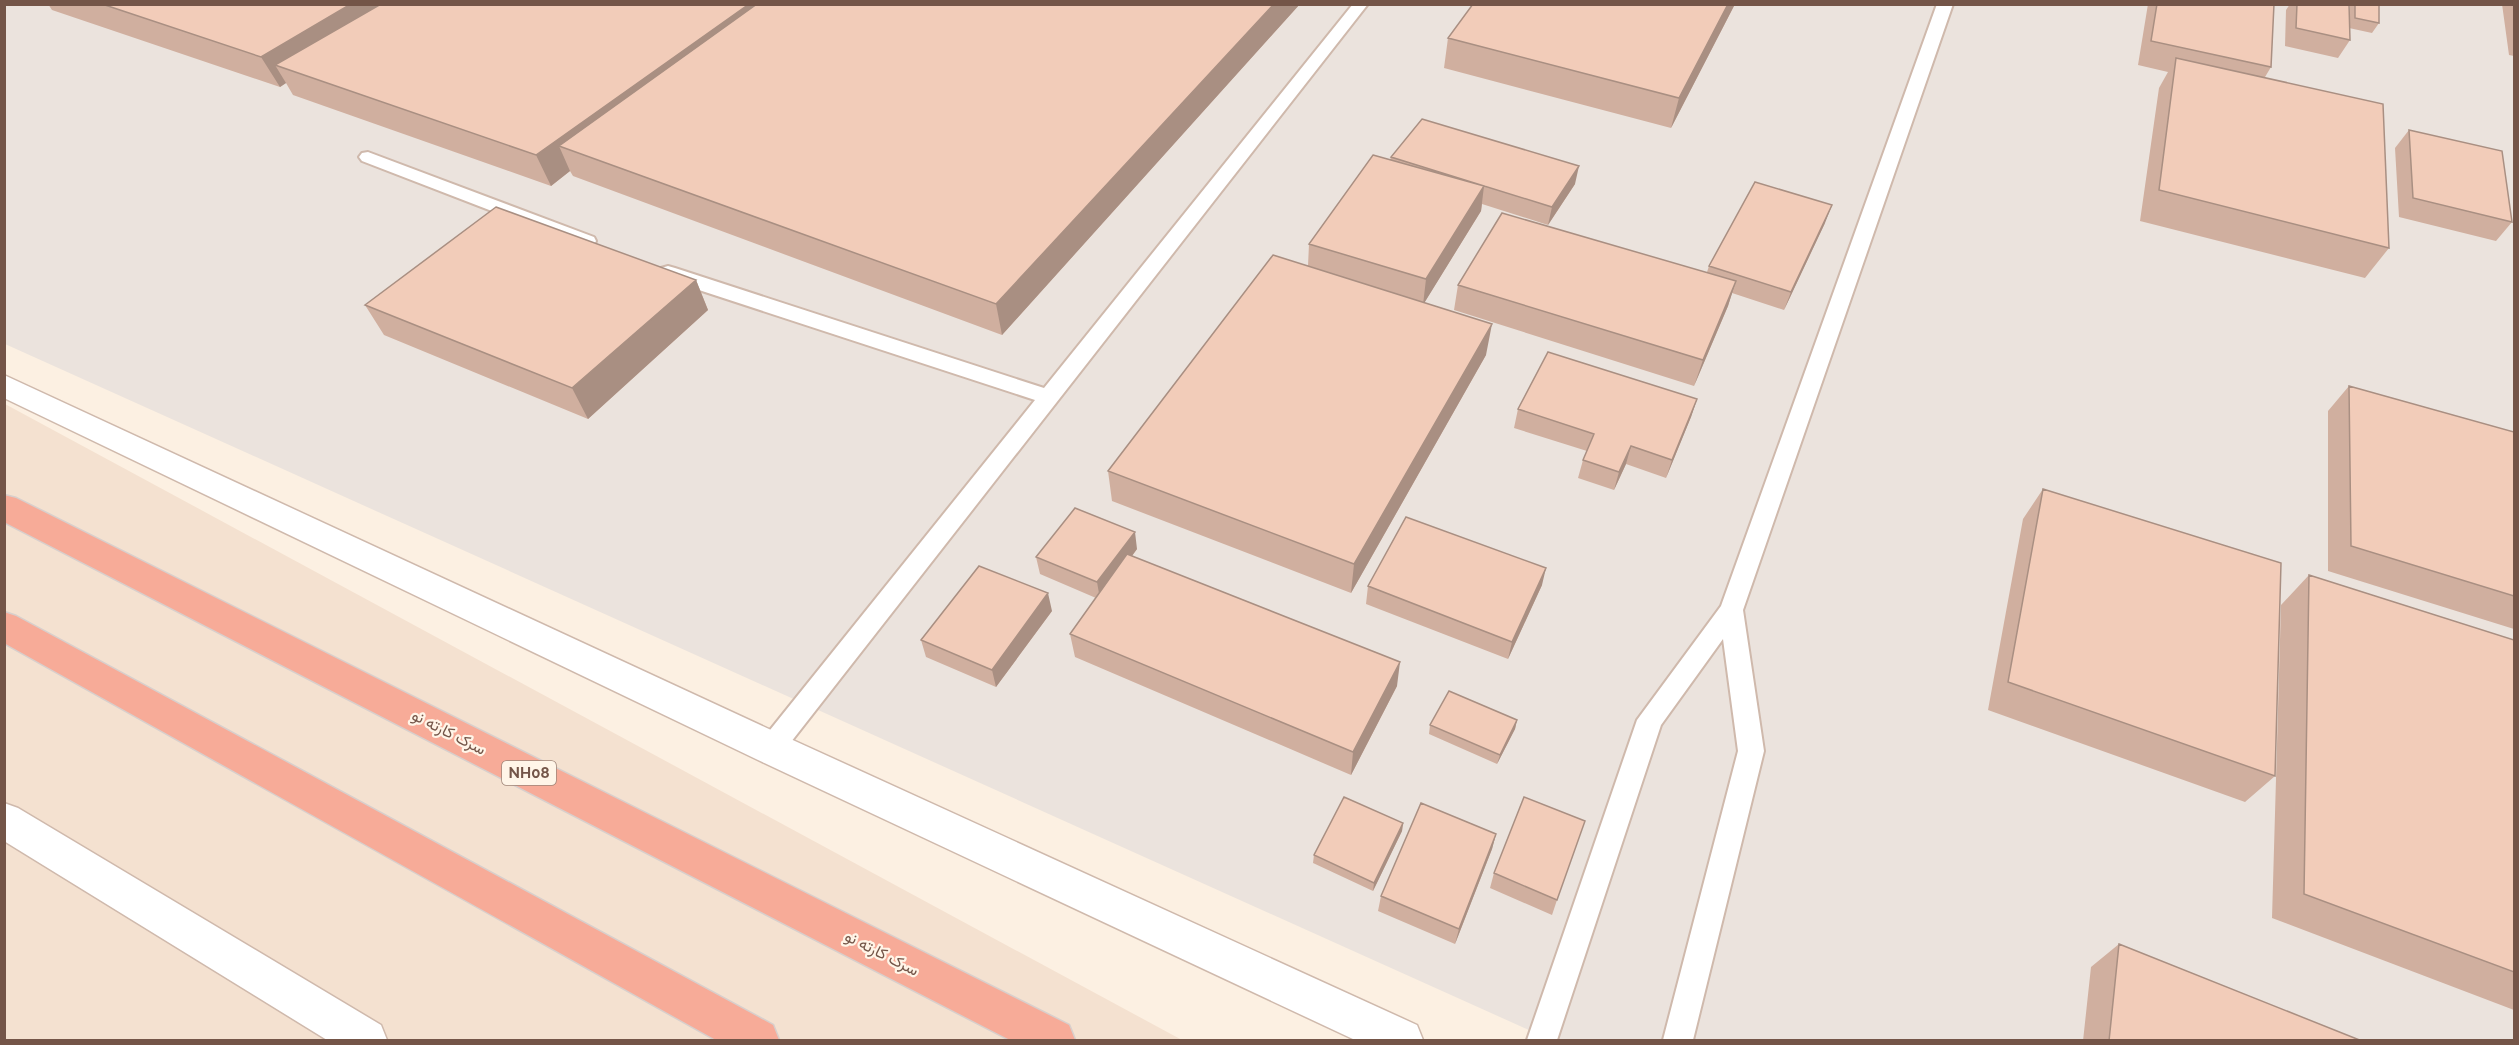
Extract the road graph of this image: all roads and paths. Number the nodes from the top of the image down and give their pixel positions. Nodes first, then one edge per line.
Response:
1 (1361, 4) edge
2 (1945, 4) edge
3 (368, 157) dead end
4 (608, 249) edge
5 (652, 266) edge
6 (4, 385) edge
7 (1051, 398) junction
8 (4, 507) edge
9 (1731, 610) junction
10 (4, 626) edge
11 (771, 748) junction
12 (4, 820) edge
13 (366, 1041) edge
14 (759, 1041) edge
15 (1053, 1041) edge
16 (1401, 1041) edge
17 (1542, 1041) edge
18 (1678, 1041) edge

1 - 7 lane
2 - 9 lane
3 - 4 lane
5 - 7 lane
6 - 11 street
7 - 11 lane
8 - 15 highway, سرک کارته نو / NH08
9 - 17 lane
9 - 18 lane
10 - 14 highway
11 - 16 street
12 - 13 street

